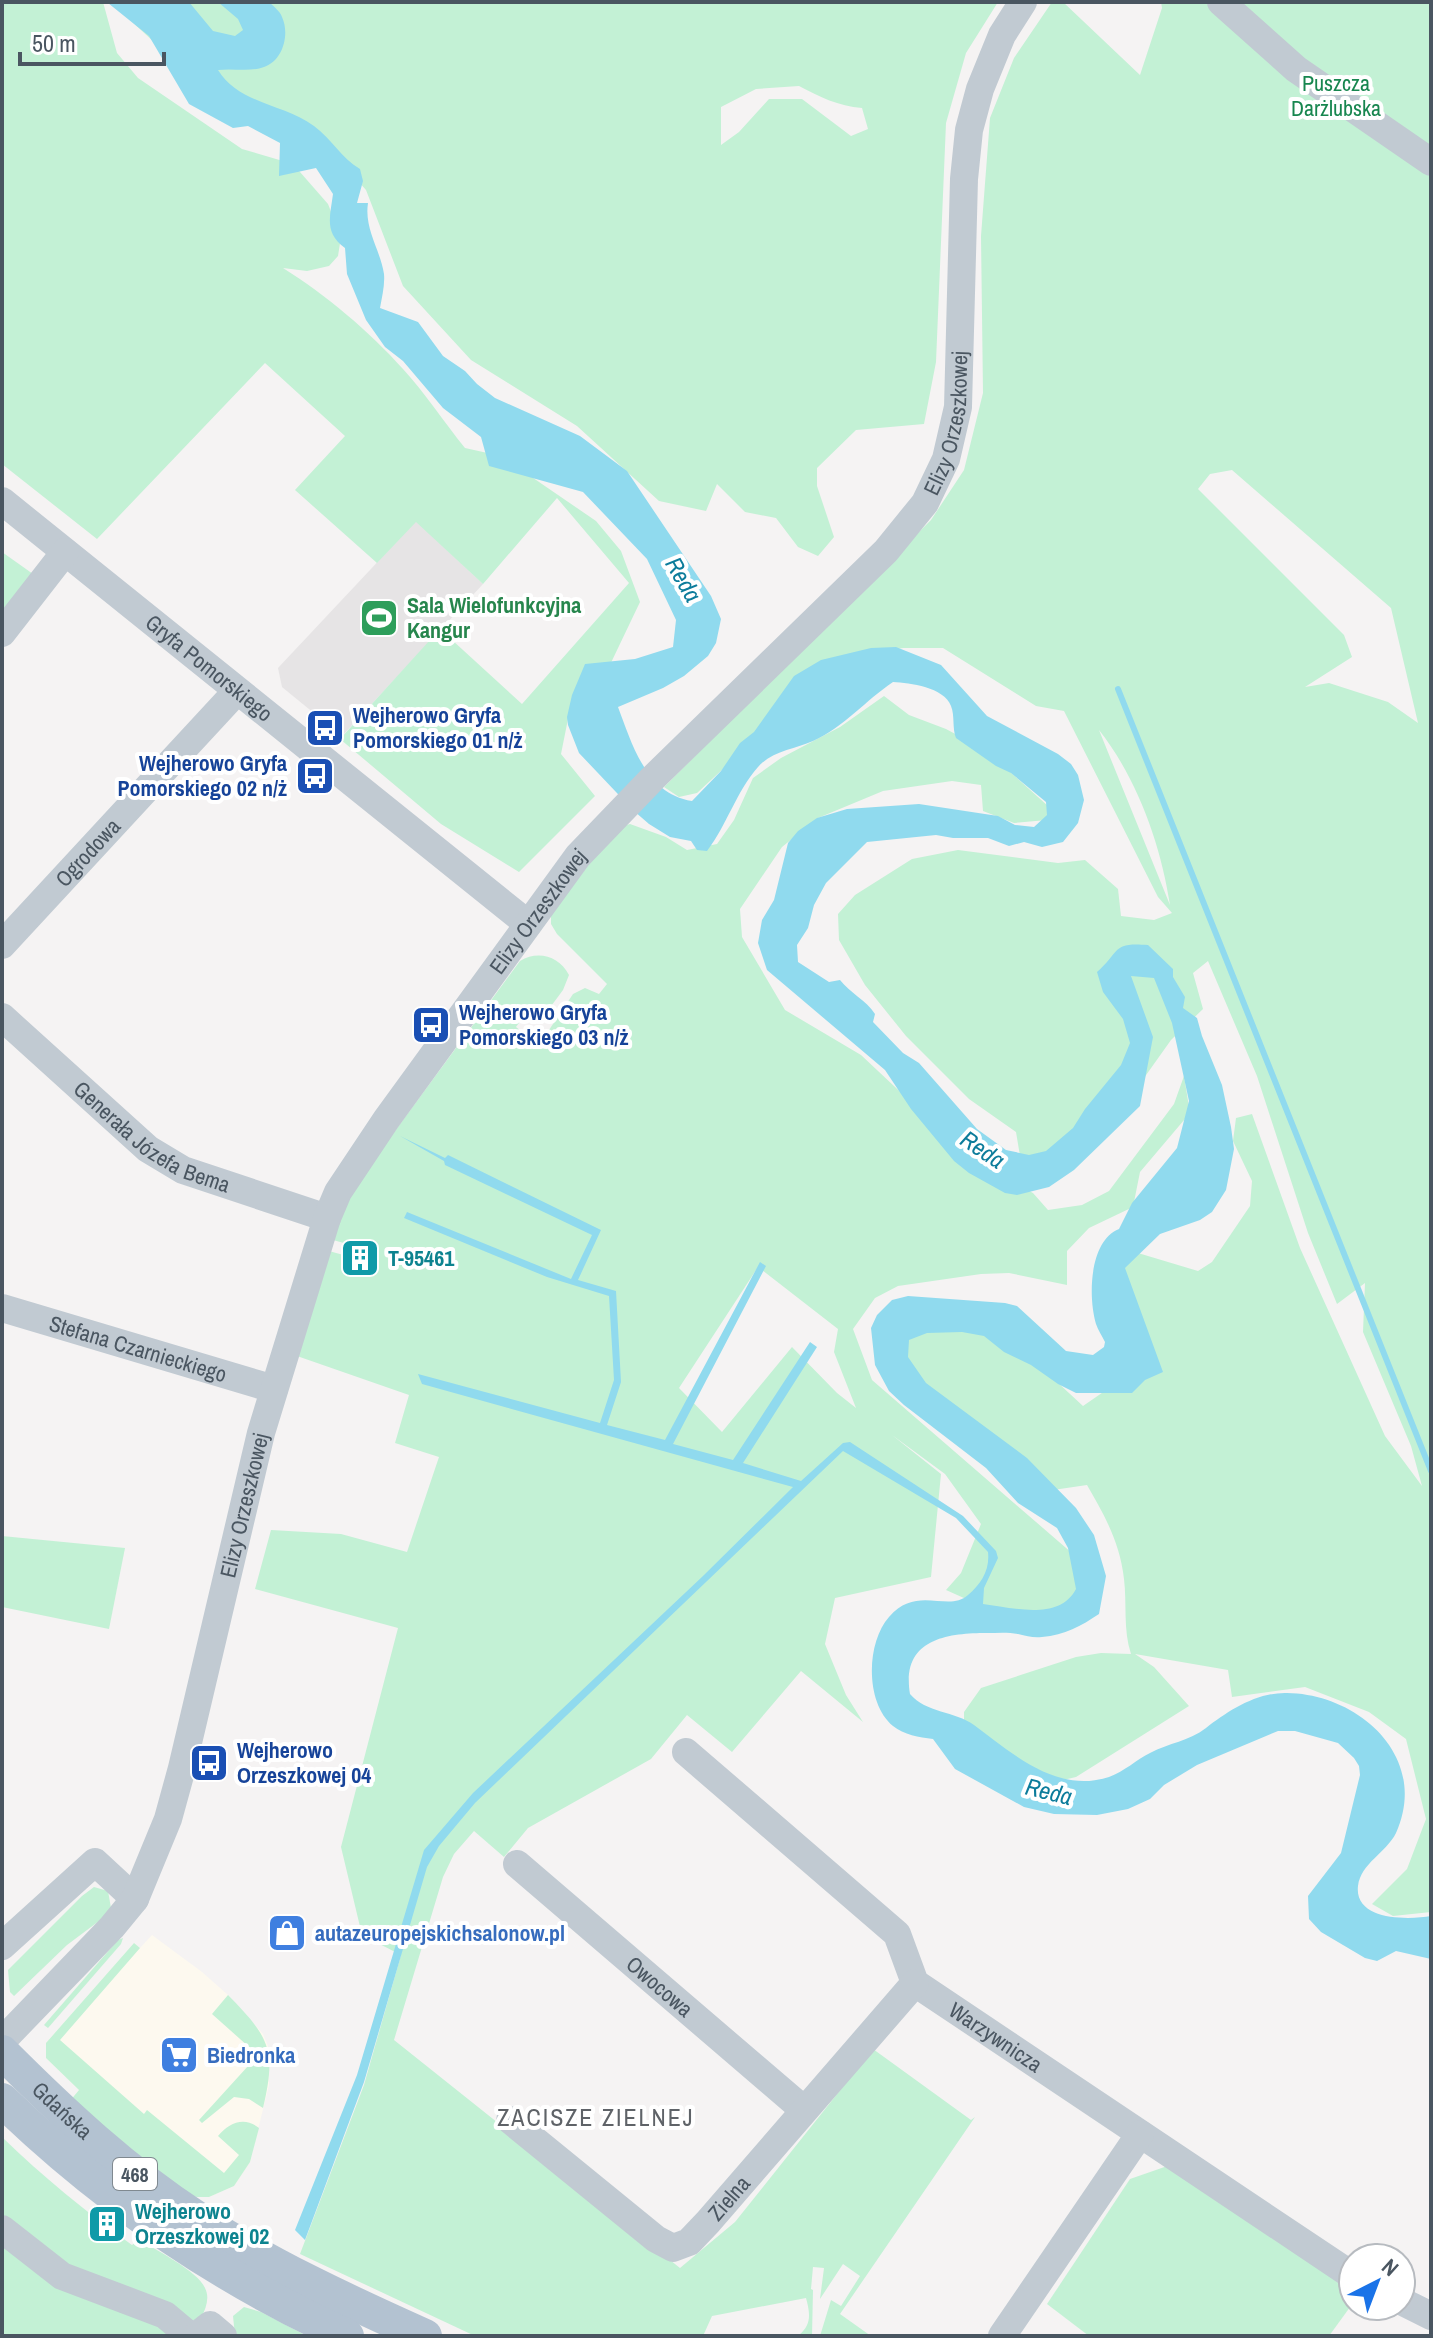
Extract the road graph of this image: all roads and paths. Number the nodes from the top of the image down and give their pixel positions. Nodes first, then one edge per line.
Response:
1 (1023, 2) edge
2 (1221, 2) edge
3 (1431, 162) edge
4 (2, 501) edge
5 (65, 552) junction
6 (2, 633) edge
7 (237, 691) junction
8 (528, 924) junction
9 (2, 945) edge
10 (2, 1017) edge
11 (327, 1218) junction
12 (2, 1308) edge
13 (274, 1389) junction
14 (686, 1752) dead end
15 (517, 1864) dead end
16 (135, 1899) junction
17 (2, 1946) edge
18 (915, 1983) junction
19 (2, 2041) edge
20 (2, 2052) edge
21 (2, 2100) edge
22 (804, 2110) junction
23 (510, 2120) dead end
24 (1140, 2134) junction
25 (2, 2229) edge
26 (1337, 2265) edge
27 (190, 2336) edge
28 (196, 2336) edge
29 (223, 2336) edge
30 (347, 2336) edge
31 (425, 2336) edge
32 (1002, 2336) edge

1 - 8 street, Elizy Orzeszkowej
2 - 3 street
4 - 5 street, Gryfa Pomorskiego
5 - 6 street
5 - 7 street, Gryfa Pomorskiego
7 - 8 street, Gryfa Pomorskiego
7 - 9 street, Ogrodowa
8 - 11 street, Elizy Orzeszkowej
10 - 11 street, Generała Józefa Bema
11 - 13 street, Elizy Orzeszkowej
12 - 13 street, Stefana Czarnieckiego
13 - 16 street, Elizy Orzeszkowej
14 - 18 street
15 - 22 street, Owocowa
16 - 17 street
16 - 19 street, Elizy Orzeszkowej
18 - 22 street, Zielna
18 - 24 street, Warzywnicza
20 - 31 main road, Gdańska / 468
21 - 30 main road, Gdańska / 468
22 - 23 street, Zielna
24 - 26 street, Warzywnicza
24 - 32 street
25 - 27 street
28 - 29 street

